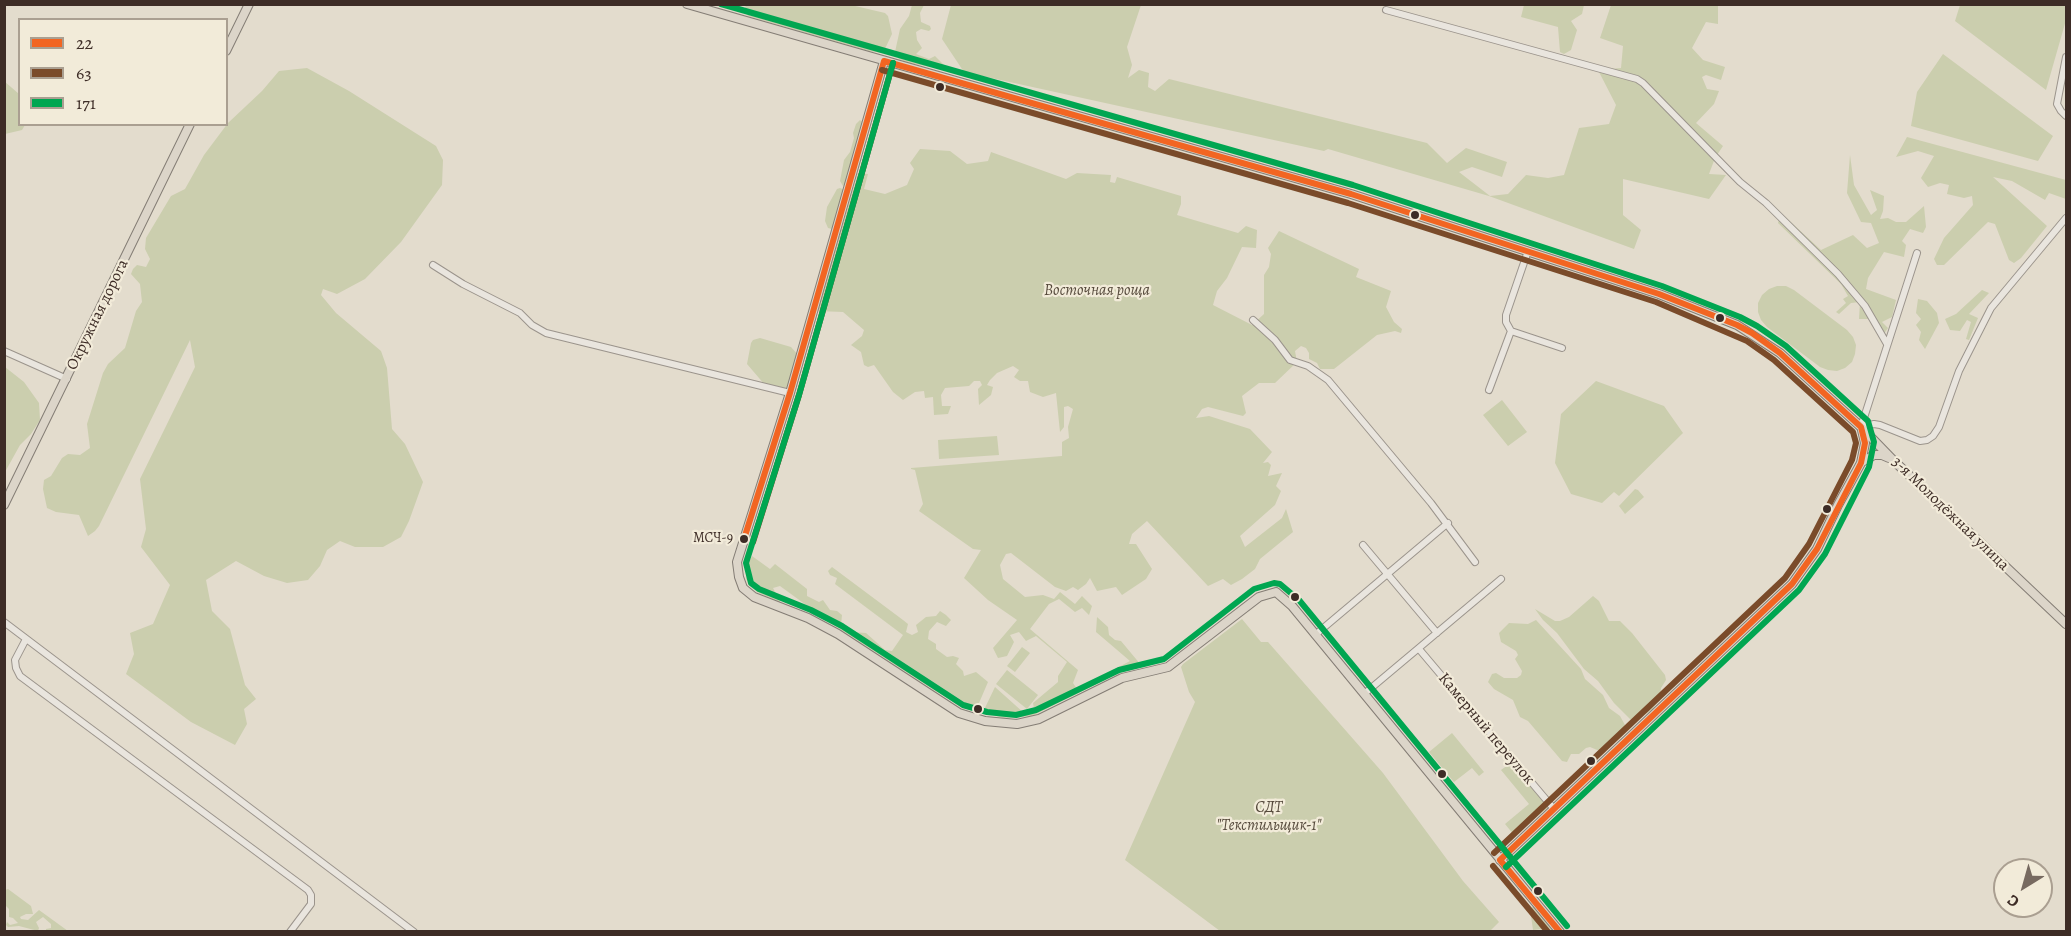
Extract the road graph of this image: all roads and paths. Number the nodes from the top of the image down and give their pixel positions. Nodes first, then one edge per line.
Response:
1 (249, 4) edge
2 (687, 4) edge
3 (698, 6) edge
4 (1386, 10) dead end
5 (228, 47) edge
6 (2067, 57) edge
7 (884, 61) junction
8 (2067, 116) edge
9 (189, 126) edge
10 (2067, 218) edge
11 (1528, 251) junction
12 (1917, 253) dead end
13 (433, 265) dead end
14 (1253, 320) dead end
15 (1511, 331) junction
16 (1887, 344) junction
17 (1562, 348) dead end
18 (4, 351) edge
19 (67, 379) junction
20 (1489, 390) dead end
21 (790, 393) junction
22 (1861, 426) junction
23 (1893, 460) junction
24 (1861, 463) junction
25 (4, 505) edge
26 (1448, 523) junction
27 (1363, 545) dead end
28 (1474, 562) dead end
29 (1388, 574) junction
30 (1501, 579) dead end
31 (4, 622) edge
32 (2067, 624) edge
33 (1437, 633) junction
34 (1315, 635) junction
35 (26, 639) junction
36 (1419, 649) junction
37 (1364, 694) junction
38 (1554, 809) junction
39 (1500, 860) junction
40 (290, 932) edge
41 (414, 932) edge
42 (1560, 932) edge

1 - 5 main road
2 - 3 main road, 3-я Молодёжная улица
3 - 7 main road, 3-я Молодёжная улица
4 - 16 street
6 - 8 street
7 - 11 main road, 3-я Молодёжная улица
7 - 21 main road
9 - 19 main road, Окружная дорога
10 - 22 street
11 - 15 street
11 - 22 main road, 3-я Молодёжная улица
12 - 16 street
13 - 21 street
14 - 26 street
15 - 17 street
15 - 20 street
16 - 22 street
18 - 19 street
19 - 25 main road, Окружная дорога
21 - 34 main road
22 - 23 main road, 3-я Молодёжная улица
22 - 24 main road
23 - 24 main road
23 - 32 main road, 3-я Молодёжная улица
24 - 38 main road
26 - 28 street
26 - 29 street
27 - 29 street
29 - 33 street
29 - 34 street
30 - 33 street
31 - 35 street
33 - 36 street
34 - 37 main road
35 - 40 street
35 - 41 street
36 - 37 street
36 - 38 street, Камерный переулок
37 - 39 main road
38 - 39 main road
39 - 42 main road

